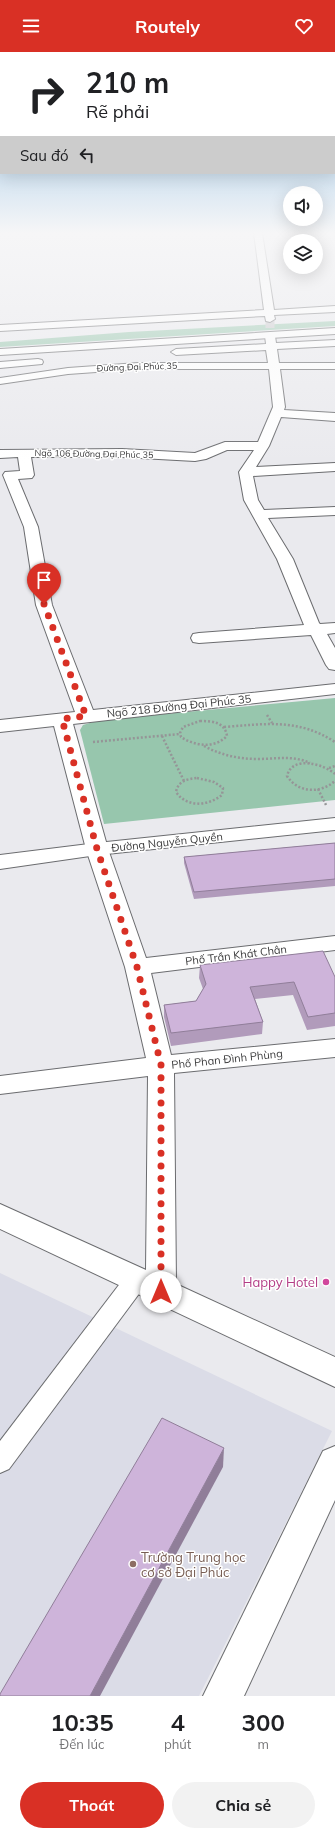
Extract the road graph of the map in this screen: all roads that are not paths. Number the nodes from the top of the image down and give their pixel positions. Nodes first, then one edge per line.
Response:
1 (268, 310) edge
2 (327, 310) edge
3 (269, 315) junction
4 (335, 318) edge
5 (0, 328) edge
6 (335, 331) edge
7 (0, 337) edge
8 (271, 341) junction
9 (335, 343) edge
10 (0, 352) edge
11 (168, 352) dead end
12 (152, 353) dead end
13 (121, 355) dead end
14 (45, 361) dead end
15 (0, 364) edge
16 (274, 366) junction
17 (335, 366) edge
18 (0, 381) edge
19 (278, 413) junction
20 (335, 417) edge
21 (263, 446) junction
22 (24, 453) junction
23 (0, 454) edge
24 (335, 467) edge
25 (246, 472) junction
26 (5, 475) edge
27 (335, 511) edge
28 (261, 514) junction
29 (335, 628) edge
30 (315, 629) junction
31 (199, 638) dead end
32 (335, 665) edge
33 (335, 689) edge
34 (86, 716) junction
35 (62, 719) junction
36 (0, 726) edge
37 (331, 816) edge
38 (97, 849) junction
39 (0, 862) edge
40 (335, 943) edge
41 (137, 967) junction
42 (335, 1048) edge
43 (161, 1065) junction
44 (0, 1085) edge
45 (0, 1216) edge
46 (148, 1286) junction
47 (335, 1373) edge
48 (0, 1461) edge
49 (335, 1462) edge
50 (223, 1696) edge

1 - 3 main road
2 - 3 main road
3 - 5 main road
4 - 7 main road
6 - 10 main road
8 - 9 main road
8 - 11 main road
8 - 16 main road
12 - 13 main road
14 - 15 main road
16 - 17 main road, Đường Đại Phúc 35
16 - 18 main road, Đường Đại Phúc 35
16 - 19 main road
19 - 20 main road
19 - 21 main road
21 - 22 main road, Ngõ 106 Đường Đại Phúc 35
21 - 25 main road
22 - 23 main road
22 - 26 main road, Ngõ 106 Đường Đại Phúc 35
24 - 25 main road
25 - 28 main road
26 - 34 main road, Ngõ 106 Đường Đại Phúc 35
27 - 28 main road
28 - 30 main road
29 - 30 main road
30 - 31 main road
30 - 32 main road
33 - 34 main road, Ngõ 218 Đường Đại Phúc 35
34 - 35 main road, Ngõ 218 Đường Đại Phúc 35
35 - 36 main road, Ngõ 218 Đường Đại Phúc 35
35 - 38 main road
37 - 38 main road, Đường Nguyễn Quyền
38 - 39 main road, Đường Nguyễn Quyền
38 - 41 main road
40 - 41 main road, Phố Trần Khát Chân
41 - 43 main road
42 - 43 main road, Phố Phan Đình Phùng
43 - 44 main road, Phố Phan Đình Phùng
43 - 46 main road
45 - 46 main road
46 - 47 main road
46 - 48 lane
49 - 50 main road

